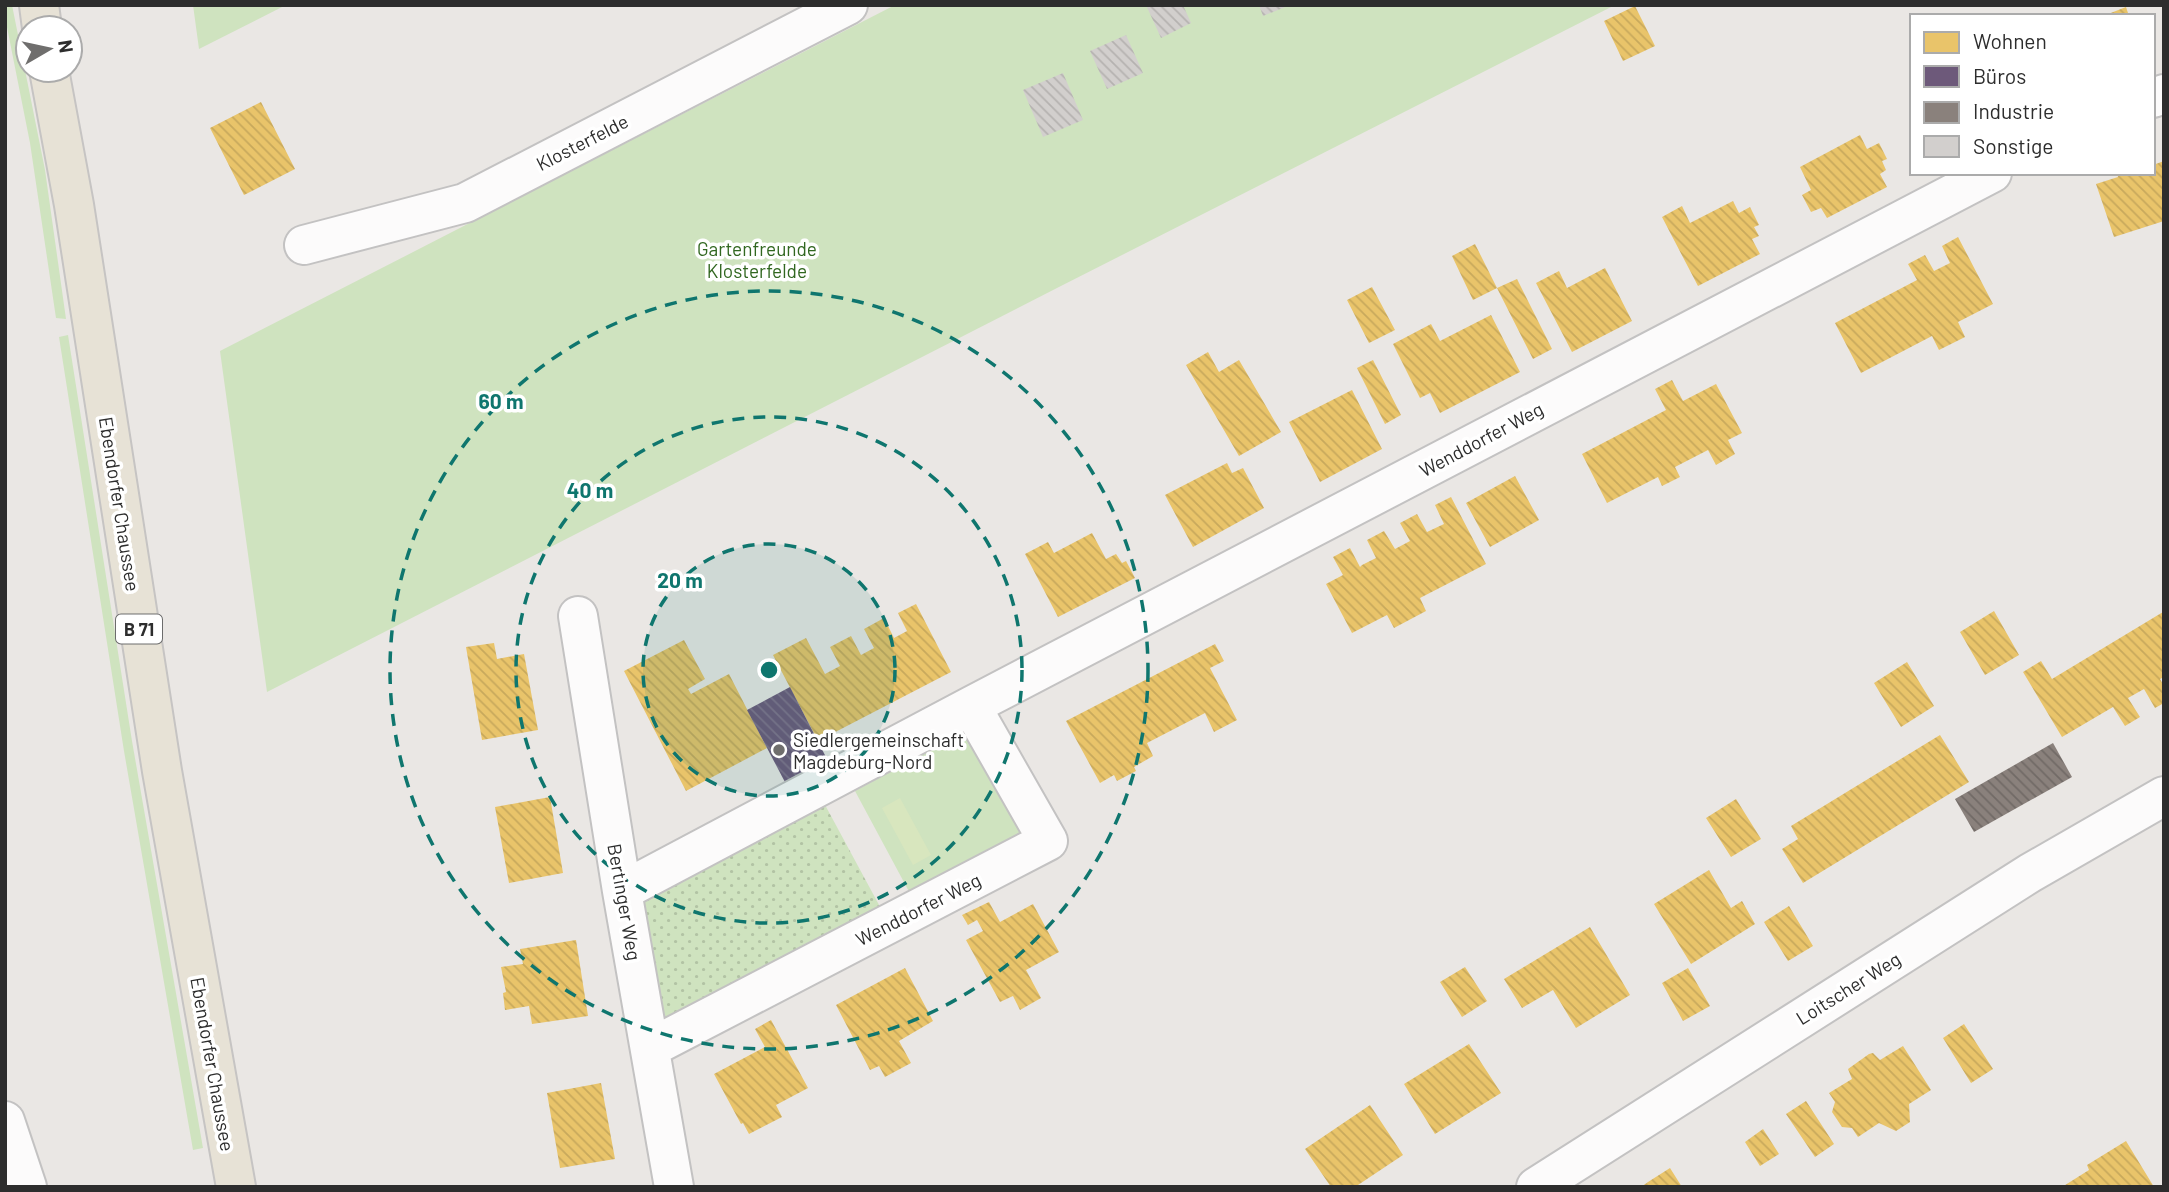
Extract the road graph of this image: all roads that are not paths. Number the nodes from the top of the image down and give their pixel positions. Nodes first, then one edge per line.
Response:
1 (848, 5) edge
2 (52, 84) edge
3 (1988, 175) edge
4 (304, 244) dead end
5 (578, 616) dead end
6 (971, 706) junction
7 (2164, 796) edge
8 (622, 891) junction
9 (650, 1048) junction
10 (5, 1121) edge
11 (27, 1187) edge
12 (236, 1187) edge
13 (674, 1187) edge
14 (1536, 1187) edge

1 - 4 street, Klosterfelde
2 - 12 main road, Ebendorfer Chaussee / B 71
3 - 6 street, Wenddorfer Weg
5 - 8 street, Bertinger Weg
6 - 8 street, Wenddorfer Weg
6 - 9 street, Wenddorfer Weg
7 - 14 street, Loitscher Weg
8 - 9 street, Bertinger Weg
9 - 13 street, Bertinger Weg
10 - 11 street

